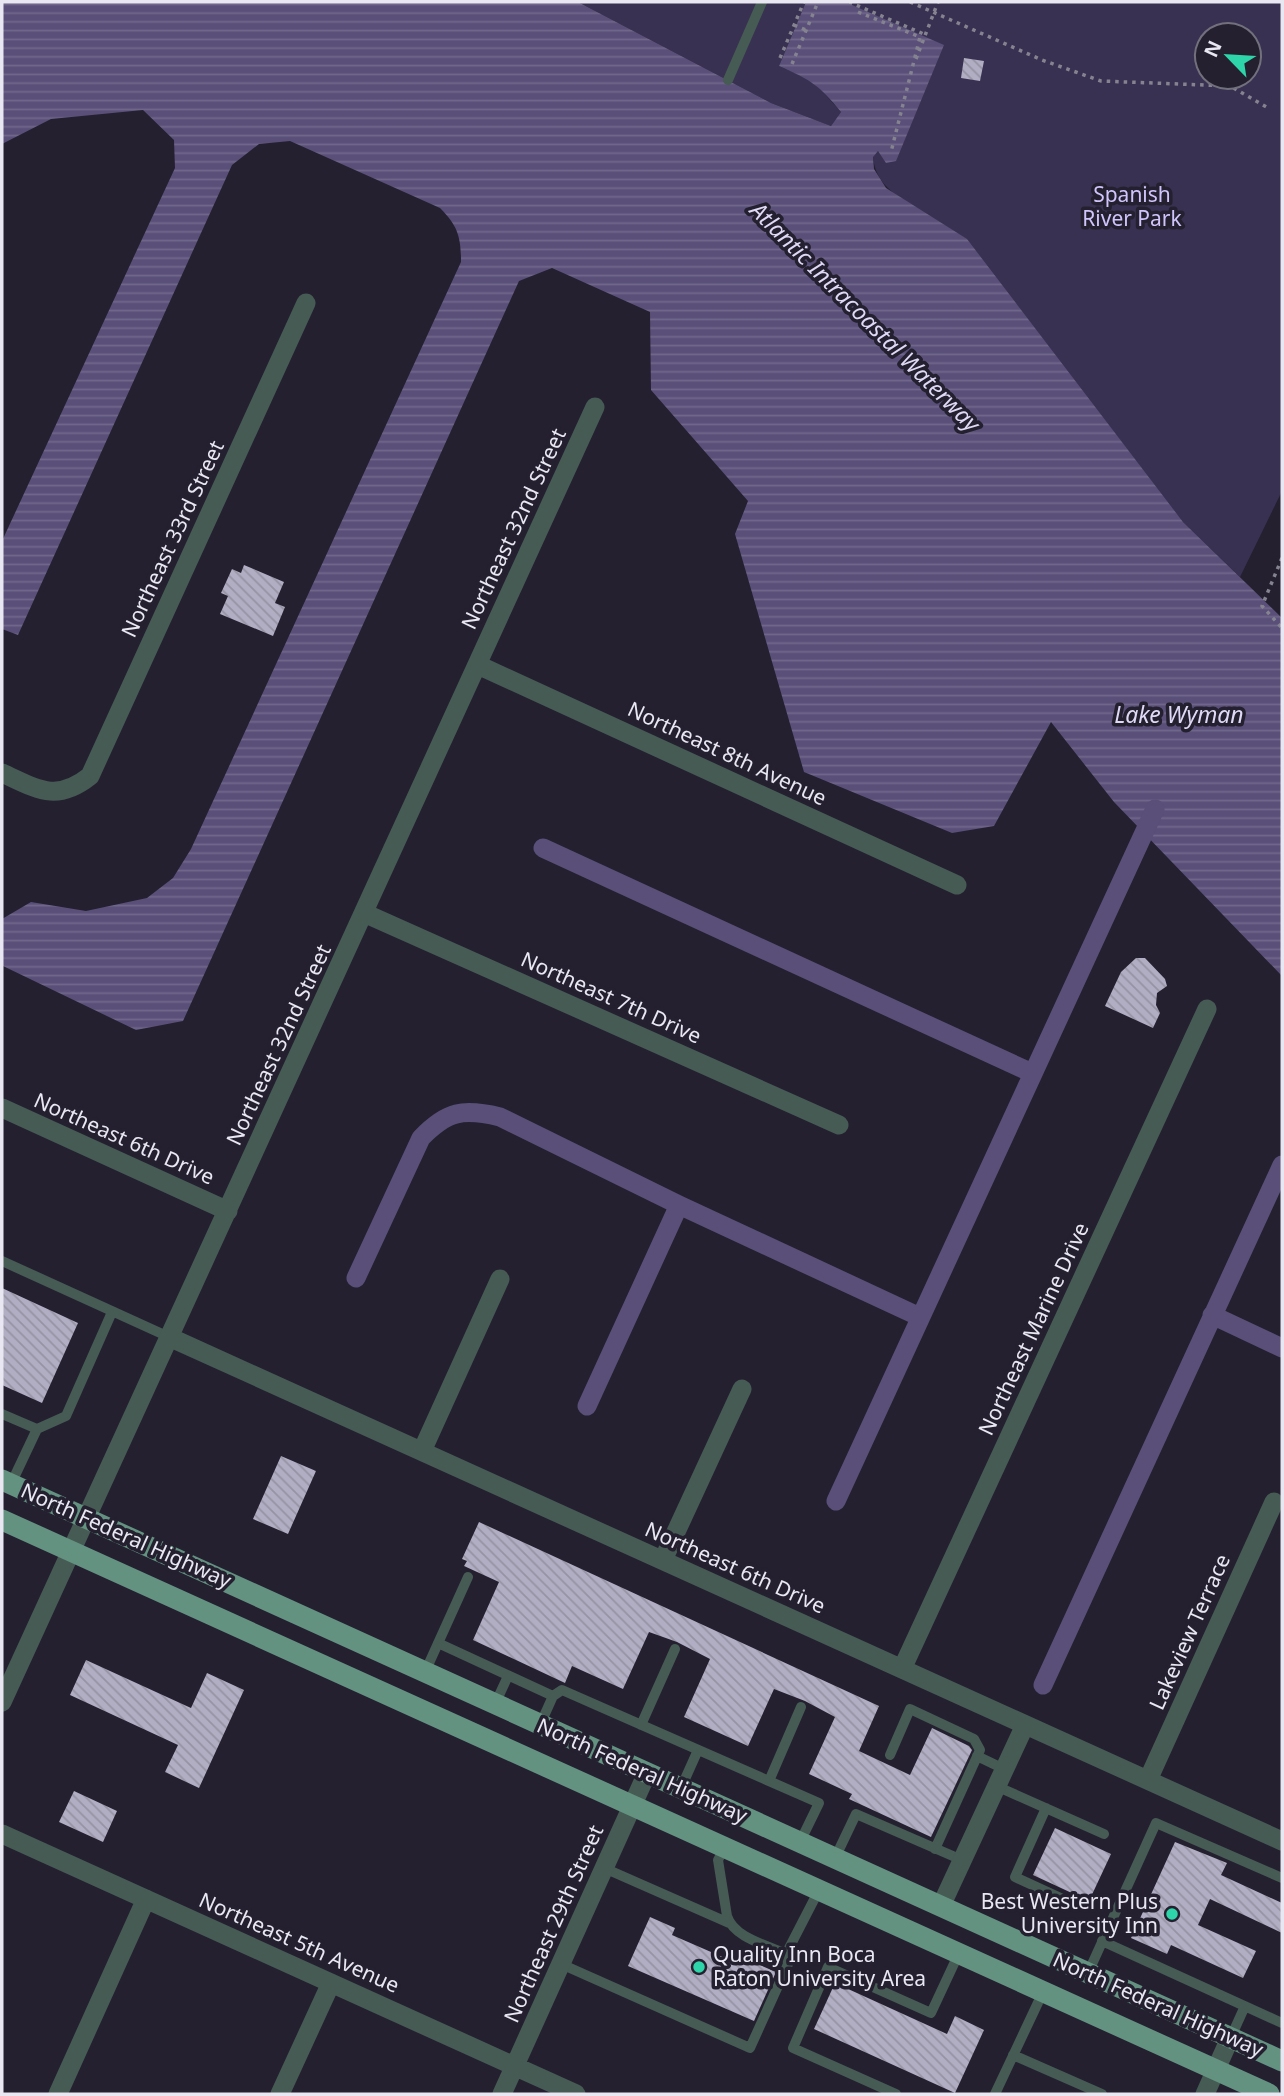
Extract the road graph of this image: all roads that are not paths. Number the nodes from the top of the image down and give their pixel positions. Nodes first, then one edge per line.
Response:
1 (762, 2) edge
2 (728, 80) dead end
3 (306, 303) dead end
4 (595, 407) dead end
5 (478, 665) junction
6 (2, 773) edge
7 (957, 884) dead end
8 (364, 913) junction
9 (1207, 1009) dead end
10 (2, 1108) edge
11 (839, 1125) dead end
12 (228, 1211) junction
13 (2, 1261) edge
14 (500, 1279) dead end
15 (113, 1312) junction
16 (169, 1338) junction
17 (742, 1389) dead end
18 (2, 1414) edge
19 (37, 1429) junction
20 (422, 1451) junction
21 (7, 1482) edge
22 (1274, 1502) dead end
23 (86, 1518) junction
24 (2, 1520) edge
25 (70, 1551) junction
26 (663, 1560) junction
27 (468, 1577) dead end
28 (438, 1643) junction
29 (675, 1648) dead end
30 (902, 1669) junction
31 (425, 1672) junction
32 (508, 1676) junction
33 (3, 1696) edge
34 (553, 1696) junction
35 (495, 1704) junction
36 (801, 1707) dead end
37 (1025, 1724) junction
38 (540, 1725) junction
39 (641, 1725) junction
40 (698, 1750) junction
41 (890, 1755) dead end
42 (977, 1756) junction
43 (647, 1773) junction
44 (1000, 1777) junction
45 (1148, 1780) junction
46 (769, 1781) junction
47 (680, 1788) junction
48 (632, 1805) junction
49 (1046, 1808) junction
50 (2, 1834) edge
51 (1104, 1834) dead end
52 (1282, 1841) edge
53 (800, 1843) junction
54 (725, 1847) junction
55 (935, 1849) junction
56 (835, 1858) junction
57 (962, 1860) junction
58 (604, 1868) junction
59 (1282, 1878) edge
60 (819, 1889) junction
61 (146, 1899) junction
62 (1065, 1900) dead end
63 (941, 1906) junction
64 (729, 1923) junction
65 (1102, 1941) junction
66 (959, 1953) junction
67 (786, 1954) junction
68 (561, 1964) junction
69 (1088, 1973) junction
70 (331, 1983) junction
71 (1043, 1991) junction
72 (1245, 2006) junction
73 (1282, 2023) edge
74 (1230, 2038) junction
75 (1013, 2055) junction
76 (1282, 2061) edge
77 (515, 2066) junction
78 (1216, 2070) junction
79 (58, 2094) edge
80 (280, 2094) edge
81 (502, 2094) edge
82 (576, 2094) edge
83 (896, 2094) edge
84 (995, 2094) edge
85 (1102, 2094) edge
86 (1205, 2094) edge
87 (1269, 2094) edge

1 - 2 lane
3 - 6 street, Northeast 33rd Street
4 - 5 street, Northeast 32nd Street
5 - 7 street, Northeast 8th Avenue
5 - 8 street, Northeast 32nd Street
8 - 11 street, Northeast 7th Drive
8 - 12 street, Northeast 32nd Street
9 - 30 street, Northeast Marine Drive
10 - 12 street, Northeast 6th Drive
12 - 16 street, Northeast 32nd Street
13 - 15 lane
14 - 20 street
15 - 16 lane
15 - 19 lane
16 - 20 street, Northeast 6th Drive
16 - 23 street, Northeast 32nd Street
17 - 26 street
18 - 19 lane
19 - 21 lane
20 - 26 street, Northeast 6th Drive
21 - 23 main road, North Federal Highway
22 - 45 street, Lakeview Terrace
23 - 25 street, Northeast 32nd Street
23 - 31 main road, North Federal Highway
24 - 25 main road, North Federal Highway
25 - 33 street, Northeast 32nd Street
25 - 48 main road, North Federal Highway
26 - 30 street, Northeast 6th Drive
27 - 28 lane
28 - 31 lane
28 - 32 lane
29 - 39 lane
30 - 37 street, Northeast 6th Drive
31 - 35 main road, North Federal Highway
32 - 34 lane
32 - 35 lane
34 - 38 lane
34 - 39 lane
35 - 38 main road, North Federal Highway
36 - 46 lane
37 - 44 street
37 - 45 street, Northeast 6th Drive
38 - 43 main road, North Federal Highway
39 - 40 lane
40 - 46 lane
40 - 47 lane
41 - 42 lane
42 - 44 lane
42 - 55 lane
43 - 47 main road, North Federal Highway
43 - 48 street, Northeast 29th Street
44 - 49 lane
44 - 57 street
45 - 52 street, Northeast 6th Drive
46 - 53 lane
47 - 53 main road, North Federal Highway
48 - 54 main road, North Federal Highway
48 - 58 street, Northeast 29th Street
49 - 51 lane
49 - 62 lane
50 - 61 street, Northeast 5th Avenue
53 - 56 main road, North Federal Highway
54 - 60 main road, North Federal Highway
54 - 64 lane
55 - 56 lane
55 - 57 lane
56 - 63 main road, North Federal Highway
57 - 63 street
58 - 64 lane
58 - 68 street, Northeast 29th Street
59 - 65 lane
60 - 66 main road, North Federal Highway
60 - 67 lane
61 - 70 street, Northeast 5th Avenue
61 - 79 street
63 - 69 main road, North Federal Highway
64 - 67 lane
65 - 69 lane
65 - 72 lane
66 - 71 main road, North Federal Highway
66 - 83 lane
67 - 68 lane
68 - 77 street, Northeast 29th Street
69 - 74 main road, North Federal Highway
70 - 77 street, Northeast 5th Avenue
70 - 80 street
71 - 75 lane
71 - 78 main road, North Federal Highway
72 - 73 lane
72 - 74 lane
74 - 76 main road, North Federal Highway
74 - 78 street
75 - 84 lane
75 - 85 lane
77 - 81 street, Northeast 29th Street
77 - 82 street, Northeast 5th Avenue
78 - 86 street
78 - 87 main road, North Federal Highway

